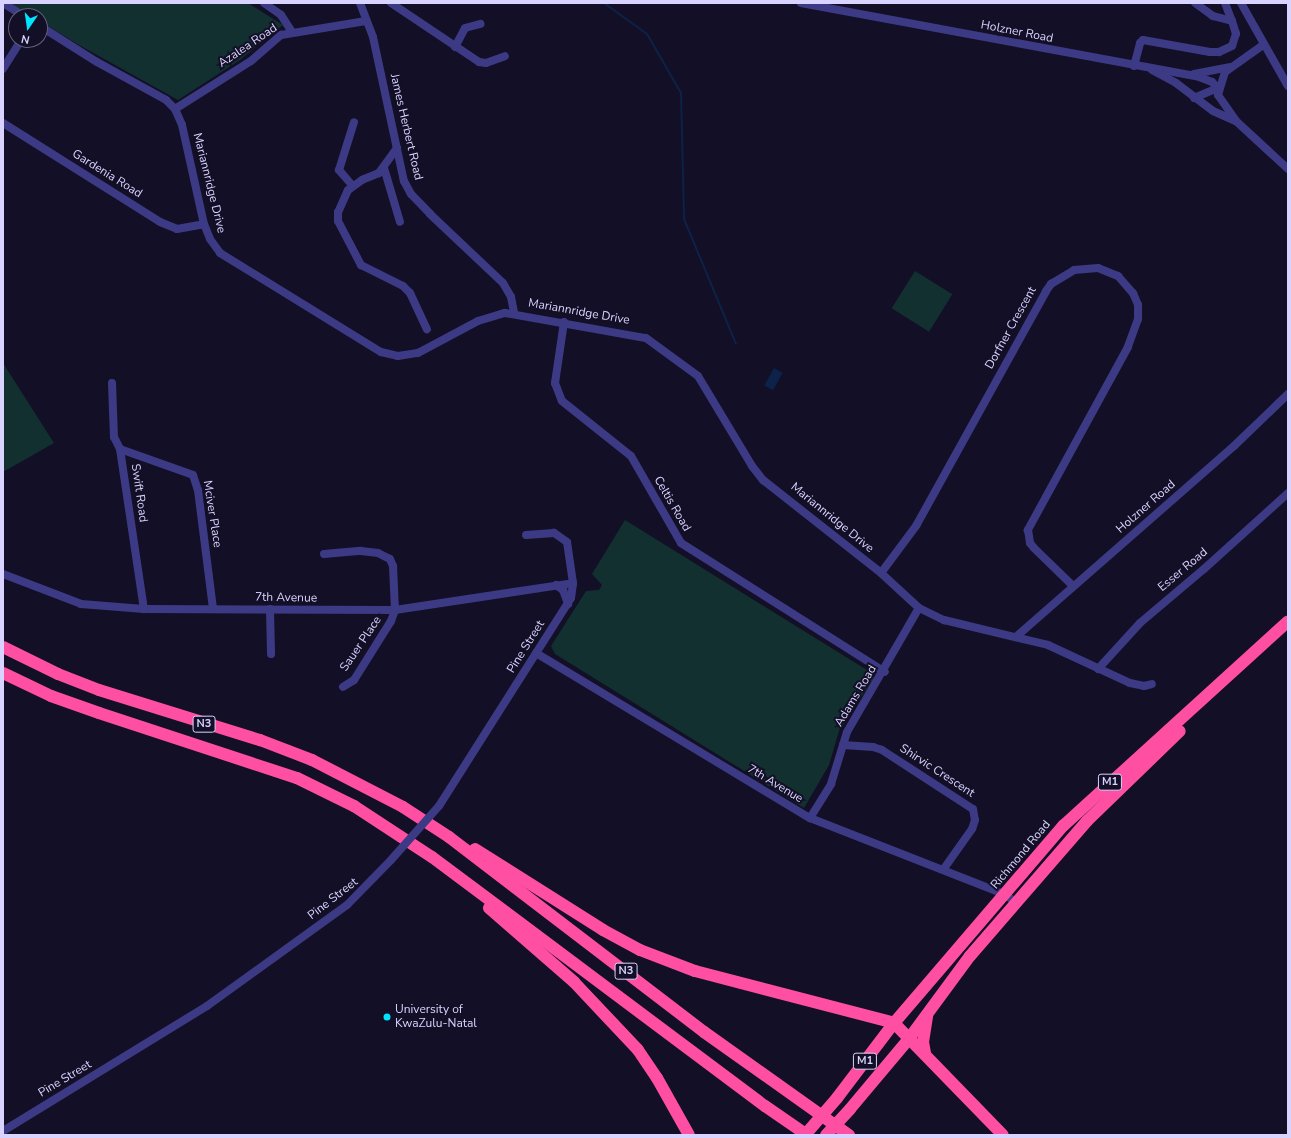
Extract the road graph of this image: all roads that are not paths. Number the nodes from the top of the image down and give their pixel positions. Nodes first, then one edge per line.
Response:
1 (264, 3) edge
2 (360, 3) edge
3 (391, 3) edge
4 (800, 3) edge
5 (1195, 3) edge
6 (1225, 3) edge
7 (1241, 3) edge
8 (366, 21) junction
9 (1232, 21) junction
10 (480, 24) dead end
11 (48, 31) edge
12 (292, 32) junction
13 (1263, 45) junction
14 (456, 47) junction
15 (16, 48) edge
16 (505, 56) dead end
17 (1134, 66) junction
18 (1231, 66) junction
19 (1147, 68) junction
20 (3, 70) edge
21 (1185, 74) junction
22 (1288, 86) edge
23 (1218, 88) junction
24 (1194, 98) junction
25 (175, 109) junction
26 (1236, 121) junction
27 (354, 122) dead end
28 (3, 123) edge
29 (397, 148) junction
30 (384, 168) junction
31 (1288, 169) edge
32 (352, 186) junction
33 (400, 222) dead end
34 (204, 224) junction
35 (514, 313) junction
36 (564, 322) junction
37 (427, 329) dead end
38 (112, 383) dead end
39 (1288, 394) edge
40 (120, 449) junction
41 (1288, 493) edge
42 (526, 535) dead end
43 (324, 554) dead end
44 (881, 573) junction
45 (3, 574) edge
46 (573, 583) junction
47 (556, 585) junction
48 (1073, 586) junction
49 (568, 604) junction
50 (919, 608) junction
51 (144, 609) junction
52 (213, 609) junction
53 (270, 610) junction
54 (395, 610) junction
55 (1288, 621) edge
56 (1288, 630) edge
57 (1017, 636) junction
58 (3, 647) edge
59 (536, 653) junction
60 (271, 654) dead end
61 (1098, 669) junction
62 (884, 672) junction
63 (3, 673) edge
64 (1152, 684) dead end
65 (343, 687) dead end
66 (843, 745) junction
67 (810, 818) junction
68 (448, 837) junction
69 (432, 857) junction
70 (943, 870) junction
71 (1006, 895) junction
72 (1016, 904) junction
73 (927, 1015) junction
74 (894, 1023) junction
75 (908, 1040) junction
76 (925, 1053) junction
77 (3, 1131) edge
78 (689, 1135) edge
79 (806, 1135) edge
80 (826, 1135) edge
81 (849, 1135) edge
82 (1003, 1135) edge

1 - 12 street
2 - 8 street, James Herbert Road
3 - 14 street
4 - 17 street, Holzner Road
5 - 9 street
6 - 9 street
7 - 13 street
8 - 12 street, Azalea Road
8 - 29 street, James Herbert Road
9 - 17 street
10 - 14 street
11 - 25 street, Mariannridge Drive
12 - 25 street, Azalea Road
13 - 18 street
13 - 22 street
14 - 16 street
15 - 20 street
17 - 19 street, Holzner Road
18 - 21 street
18 - 23 street
19 - 21 street
19 - 24 street, Holzner Road
21 - 23 street
23 - 24 street
23 - 26 street
24 - 26 street, Holzner Road
25 - 34 street, Mariannridge Drive
26 - 31 street
27 - 32 street
28 - 34 street, Gardenia Road
29 - 30 street
29 - 35 street, James Herbert Road
30 - 32 street
30 - 33 street
32 - 37 street
34 - 35 street, Mariannridge Drive
35 - 36 street, Mariannridge Drive
36 - 44 street, Mariannridge Drive
36 - 62 street, Celtis Road
38 - 40 street, Swift Road
39 - 48 street, Holzner Road
40 - 51 street, Swift Road
40 - 52 street, Mciver Place
41 - 61 street, Esser Road
42 - 46 street
43 - 54 street
44 - 48 street, Dorfner Crescent
44 - 50 street, Mariannridge Drive
45 - 51 street, 7th Avenue
46 - 47 street, 7th Avenue
46 - 49 street, Pine Street
47 - 49 street
47 - 54 street, 7th Avenue
48 - 57 street, Holzner Road
49 - 59 street, Pine Street
50 - 57 street, Mariannridge Drive
50 - 62 street, Adams Road
51 - 52 street, 7th Avenue
52 - 53 street, 7th Avenue
53 - 54 street, 7th Avenue
53 - 60 street
54 - 65 street, Sauer Place
55 - 71 highway, Richmond Road / M1
56 - 72 highway, M1
57 - 61 street, Mariannridge Drive
58 - 68 highway, N3
59 - 67 street, 7th Avenue
59 - 77 street, Pine Street, bridge
61 - 64 street, Mariannridge Drive
62 - 66 street, Adams Road
63 - 69 highway, N3
66 - 67 street, Adams Road
66 - 70 street, Shirvic Crescent
67 - 70 street, 7th Avenue
68 - 74 highway
68 - 81 highway, N3
69 - 78 highway
69 - 79 highway, N3
70 - 71 street, 7th Avenue
71 - 72 street, 7th Avenue
71 - 74 highway, Richmond Road / M1
72 - 73 highway, M1
73 - 75 highway, M1
73 - 76 highway
74 - 75 highway
74 - 79 highway, Richmond Road / M1, bridge
75 - 76 highway
75 - 80 highway, M1, bridge
76 - 82 highway

